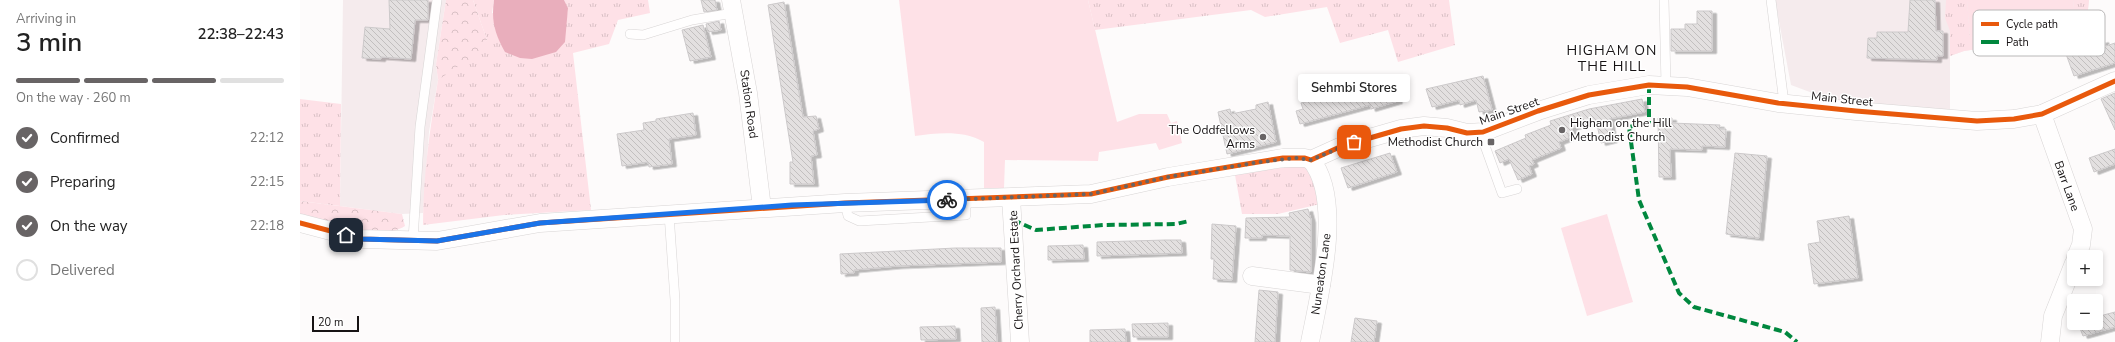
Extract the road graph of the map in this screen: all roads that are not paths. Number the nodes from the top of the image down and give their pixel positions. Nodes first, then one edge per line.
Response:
1 (438, 0) edge
2 (1664, 0) edge
3 (1771, 0) edge
4 (732, 7) edge
5 (630, 34) dead end
6 (2115, 81) edge
7 (1666, 85) junction
8 (1784, 103) junction
9 (2042, 114) junction
10 (1480, 132) junction
11 (1311, 160) junction
12 (1517, 189) dead end
13 (1011, 198) junction
14 (762, 208) junction
15 (669, 214) junction
16 (300, 223) edge
17 (413, 240) junction
18 (2079, 250) edge
19 (1252, 276) dead end
20 (2067, 281) edge
21 (1321, 285) junction
22 (675, 342) edge
23 (1020, 342) edge
24 (1310, 342) edge
25 (2050, 342) edge

1 - 17 lane
2 - 7 lane
3 - 8 lane
4 - 5 lane
4 - 14 street, Station Road
6 - 9 street, Main Street
7 - 8 street, Main Street
7 - 10 street, Main Street
8 - 9 street, Main Street
9 - 18 street, Barr Lane
10 - 11 street, Main Street
10 - 12 lane
11 - 13 street, Main Street
11 - 21 street, Nuneaton Lane
13 - 14 street, Main Street
13 - 23 street, Cherry Orchard Estate
14 - 15 street, Main Street
15 - 17 street, Main Street
15 - 22 lane
16 - 17 street, Main Street
19 - 21 street
20 - 25 street
21 - 24 street, Nuneaton Lane

